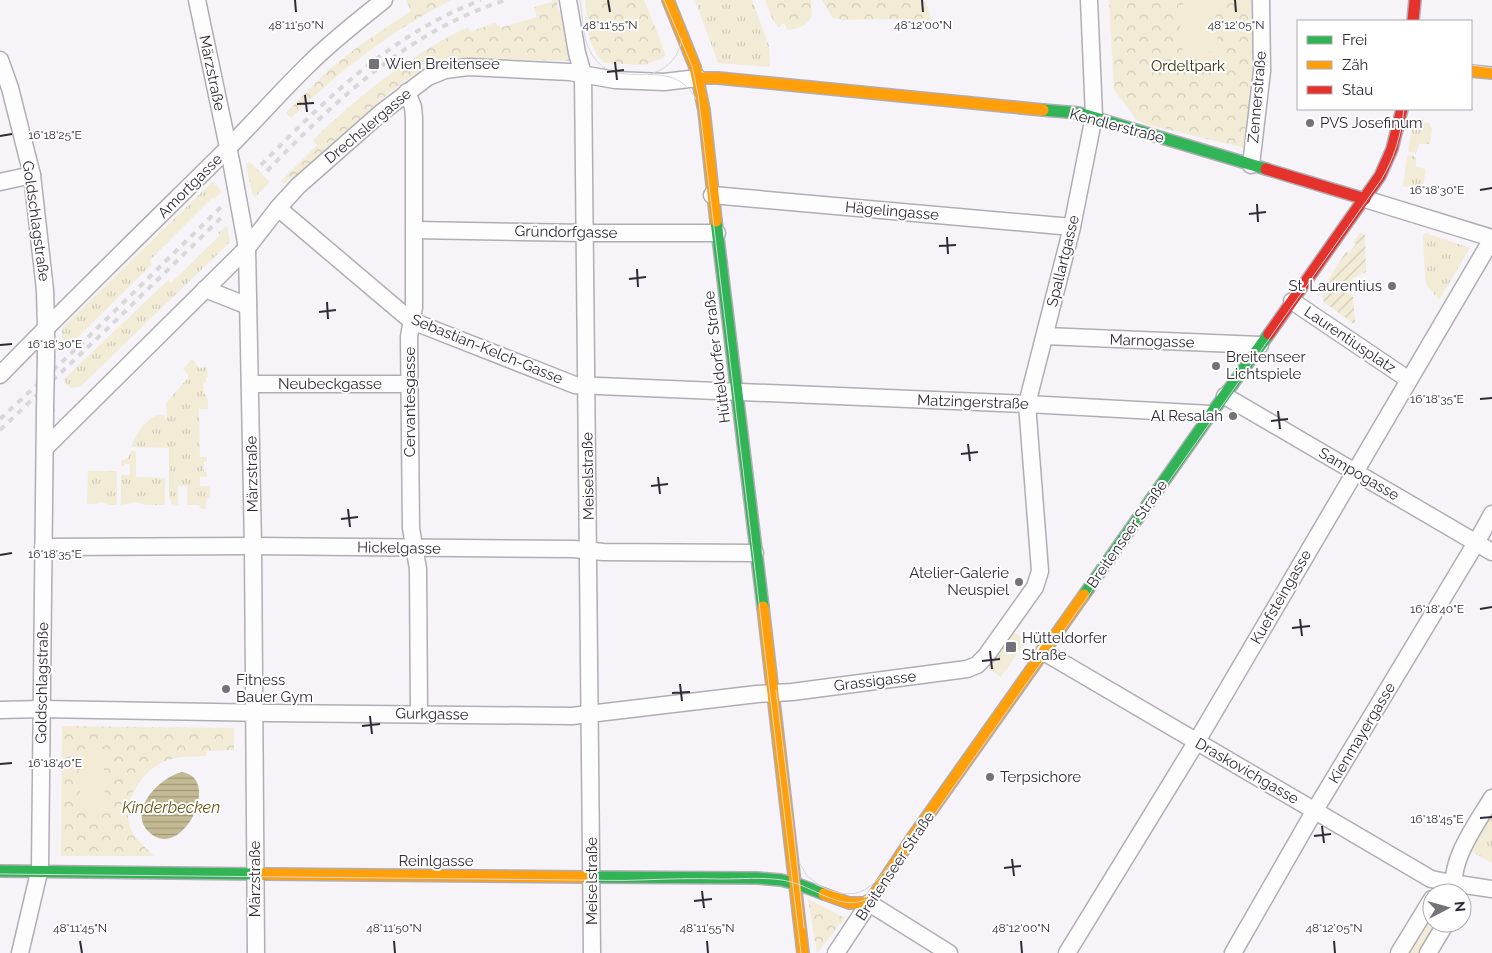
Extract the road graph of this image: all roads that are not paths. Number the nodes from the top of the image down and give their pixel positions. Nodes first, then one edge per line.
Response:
1 (197, 0) edge
2 (384, 0) edge
3 (568, 0) edge
4 (668, 0) edge
5 (1089, 0) edge
6 (1260, 0) edge
7 (1415, 0) edge
8 (1413, 20) edge
9 (0, 60) edge
10 (1472, 71) edge
11 (1492, 73) edge
12 (583, 74) junction
13 (698, 78) junction
14 (406, 92) junction
15 (1402, 110) edge
16 (1094, 116) junction
17 (228, 149) junction
18 (1251, 165) junction
19 (32, 174) junction
20 (0, 182) edge
21 (712, 196) junction
22 (1365, 199) junction
23 (278, 208) junction
24 (1072, 227) junction
25 (415, 230) junction
26 (585, 233) junction
27 (717, 233) junction
28 (1492, 239) edge
29 (247, 248) junction
30 (205, 289) junction
31 (1292, 301) junction
32 (248, 306) junction
33 (412, 321) junction
34 (46, 327) junction
35 (1045, 336) junction
36 (1260, 345) junction
37 (0, 376) edge
38 (1409, 380) junction
39 (250, 384) junction
40 (409, 384) junction
41 (586, 386) junction
42 (736, 392) junction
43 (1225, 396) junction
44 (1027, 404) junction
45 (1211, 414) junction
46 (45, 448) junction
47 (1355, 472) junction
48 (1492, 514) edge
49 (1476, 543) junction
50 (253, 546) junction
51 (43, 547) junction
52 (414, 548) junction
53 (588, 550) junction
54 (1492, 552) edge
55 (755, 553) junction
56 (1044, 652) junction
57 (977, 665) joint
58 (772, 693) junction
59 (41, 709) junction
60 (0, 710) edge
61 (254, 713) junction
62 (420, 714) junction
63 (590, 715) junction
64 (1197, 741) junction
65 (1492, 798) edge
66 (1315, 810) junction
67 (0, 871) edge
68 (40, 871) junction
69 (255, 874) junction
70 (592, 877) junction
71 (1441, 883) edge
72 (1455, 883) edge
73 (795, 884) junction
74 (1472, 888) edge
75 (1492, 889) edge
76 (869, 903) junction
77 (1422, 915) edge
78 (1440, 933) edge
79 (20, 953) edge
80 (256, 953) edge
81 (592, 953) edge
82 (803, 953) edge
83 (836, 953) edge
84 (949, 953) edge
85 (1067, 953) edge
86 (1233, 953) edge
87 (1399, 953) edge
88 (1428, 953) edge

1 - 17 street, Märzstraße
2 - 17 street, Amortgasse
3 - 12 street, Meiselstraße
4 - 13 street, Hütteldorfer Straße
5 - 16 street, Spallartgasse
6 - 18 street, Zennerstraße
7 - 8 street
9 - 19 street, Goldschlagstraße
10 - 11 street
12 - 13 street, Drechslergasse
12 - 14 street, Drechslergasse
12 - 26 street, Meiselstraße
13 - 16 street, Kendlerstraße
13 - 21 street, Hütteldorfer Straße
14 - 23 street, Drechslergasse
14 - 25 street, Cervantesgasse
15 - 22 street, Breitenseer Straße
16 - 18 street, Kendlerstraße
16 - 24 street, Spallartgasse
17 - 29 street, Märzstraße
17 - 34 street, Amortgasse
18 - 22 street, Kendlerstraße
19 - 20 street
19 - 34 street, Goldschlagstraße
21 - 24 street, Hägelingasse
21 - 27 street, Hütteldorfer Straße
22 - 28 street, Kendlerstraße
22 - 31 street, Breitenseer Straße
23 - 29 street, Drechslergasse
23 - 33 street, Sebastian-Kelch-Gasse
24 - 35 street, Spallartgasse
25 - 26 street, Gründorfgasse
25 - 33 street, Cervantesgasse
26 - 27 street, Gründorfgasse
26 - 41 street, Meiselstraße
27 - 42 street, Hütteldorfer Straße
28 - 38 street, Kuefsteingasse
29 - 30 street, Drechslergasse
29 - 32 street, Märzstraße
30 - 32 street
30 - 46 street, Drechslergasse
31 - 36 street, Breitenseer Straße
31 - 38 street, Laurentiusplatz
32 - 39 street, Märzstraße
33 - 40 street, Cervantesgasse
33 - 41 street, Sebastian-Kelch-Gasse
34 - 37 street, Amortgasse
34 - 46 street, Goldschlagstraße, bridge
35 - 36 street, Marnogasse
35 - 44 street, Spallartgasse
36 - 43 street, Breitenseer Straße
38 - 47 street, Kuefsteingasse
39 - 40 street, Neubeckgasse
39 - 50 street, Märzstraße
40 - 52 street, Cervantesgasse
41 - 42 street, Sebastian-Kelch-Gasse
41 - 53 street, Meiselstraße
42 - 44 street, Matzingerstraße
42 - 55 street, Hütteldorfer Straße
43 - 45 street, Breitenseer Straße
43 - 47 street, Sampogasse
44 - 45 street, Matzingerstraße
44 - 57 street, Spallartgasse
45 - 56 street, Breitenseer Straße
46 - 51 street, Goldschlagstraße
47 - 49 street, Sampogasse
47 - 64 street, Kuefsteingasse
48 - 49 street, Kienmayergasse
49 - 54 street, Sampogasse
49 - 66 street, Kienmayergasse
50 - 51 street, Hickelgasse
50 - 52 street, Hickelgasse
50 - 61 street, Märzstraße
51 - 59 street, Goldschlagstraße
52 - 53 street, Hickelgasse
52 - 62 street, Cervantesgasse
53 - 55 street, Hickelgasse
53 - 63 street, Meiselstraße
55 - 58 street, Hütteldorfer Straße
56 - 64 street, Draskovichgasse
56 - 76 street, Breitenseer Straße
57 - 58 street, Grassigasse
58 - 63 street, Gurkgasse
58 - 73 street, Hütteldorfer Straße
59 - 60 street, Gurkgasse
59 - 61 street, Gurkgasse
59 - 68 street, Goldschlagstraße
61 - 62 street, Gurkgasse
61 - 69 street, Märzstraße
62 - 63 street, Gurkgasse
63 - 70 street, Meiselstraße
64 - 66 street, Draskovichgasse
64 - 85 street, Kuefsteingasse
65 - 72 street
66 - 71 street, Draskovichgasse
66 - 86 street, Kienmayergasse
67 - 68 street, Reinlgasse
68 - 69 street, Reinlgasse
68 - 79 street, Goldschlagstraße
69 - 70 street, Reinlgasse
69 - 80 street, Märzstraße
70 - 73 street, Reinlgasse
70 - 81 street, Meiselstraße
73 - 76 street, Reinlgasse
73 - 82 street, Hütteldorfer Straße
74 - 75 street, Draskovichgasse
76 - 83 street, Breitenseer Straße
76 - 84 street
77 - 87 street
78 - 88 street

